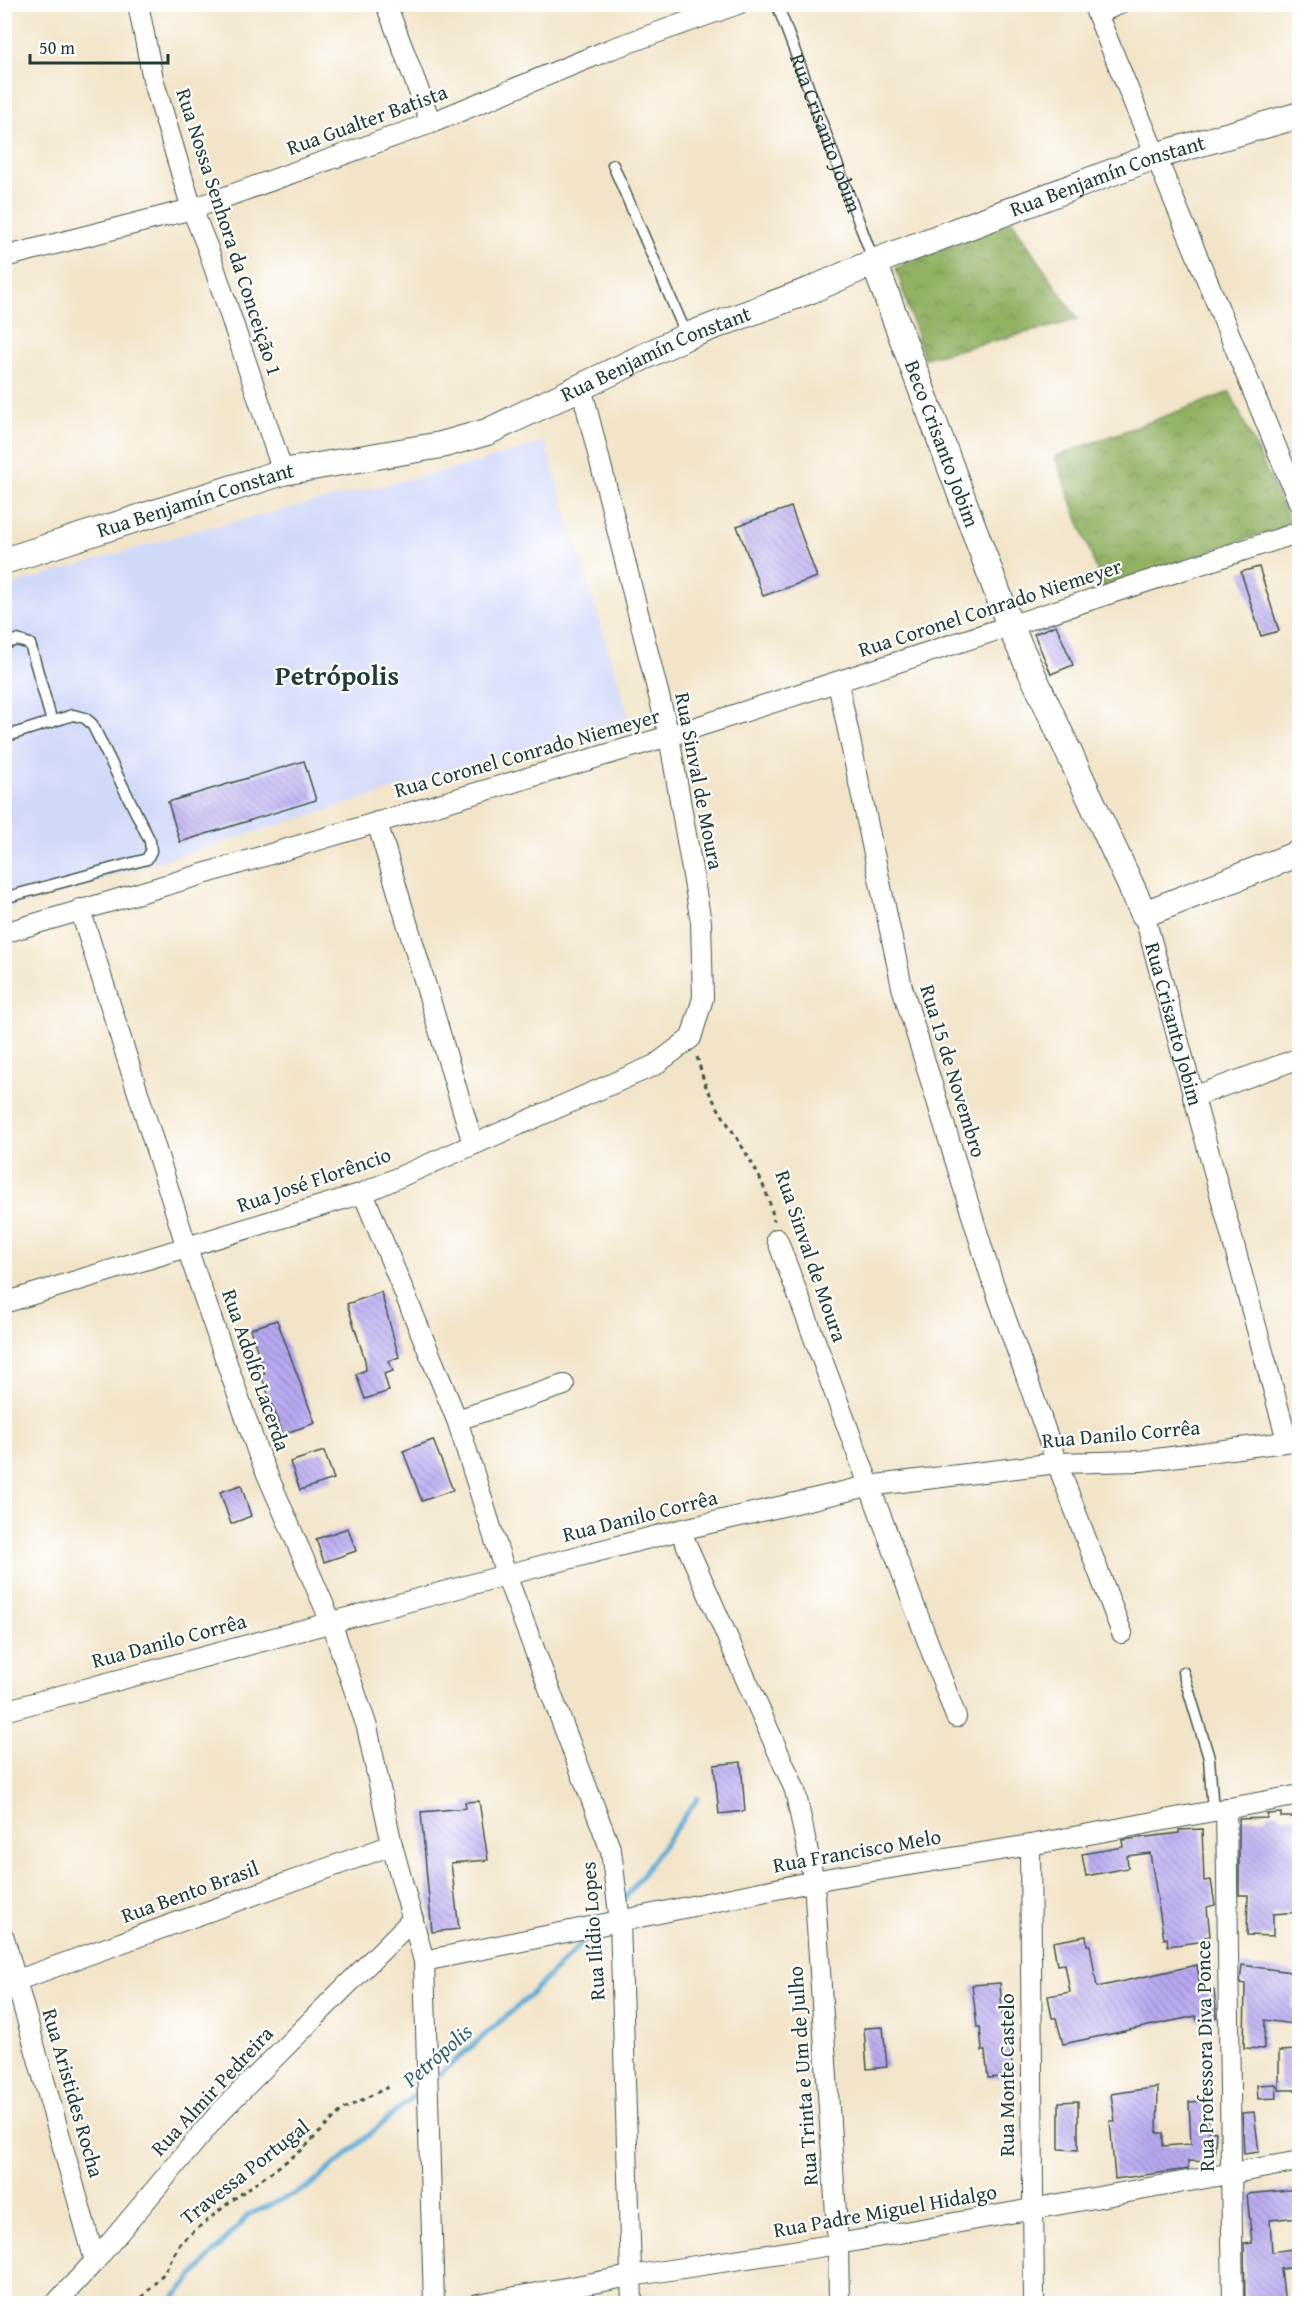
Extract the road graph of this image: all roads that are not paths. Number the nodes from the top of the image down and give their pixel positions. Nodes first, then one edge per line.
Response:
1 (138, 4) edge
2 (386, 4) edge
3 (738, 4) edge
4 (777, 4) edge
5 (1119, 4) edge
6 (1095, 9) edge
7 (1299, 115) edge
8 (431, 123) junction
9 (1155, 156) junction
10 (613, 165) dead end
11 (192, 209) junction
12 (4, 257) edge
13 (874, 262) junction
14 (687, 336) junction
15 (581, 386) junction
16 (283, 472) junction
17 (1299, 505) edge
18 (1299, 532) edge
19 (4, 561) edge
20 (1010, 626) junction
21 (4, 644) edge
22 (838, 683) junction
23 (52, 722) junction
24 (669, 736) junction
25 (4, 737) edge
26 (377, 822) junction
27 (1299, 853) edge
28 (4, 898) edge
29 (80, 909) junction
30 (1144, 914) junction
31 (4, 933) edge
32 (691, 1038) joint
33 (1299, 1058) edge
34 (1193, 1097) junction
35 (473, 1144) junction
36 (363, 1193) junction
37 (777, 1239) road end
38 (187, 1248) junction
39 (4, 1303) edge
40 (564, 1385) dead end
41 (456, 1420) junction
42 (1293, 1440) edge
43 (1057, 1462) junction
44 (868, 1486) junction
45 (680, 1530) junction
46 (506, 1575) junction
47 (331, 1622) junction
48 (1122, 1633) dead end
49 (1182, 1672) dead end
50 (4, 1711) edge
51 (956, 1717) dead end
52 (1299, 1795) edge
53 (1220, 1810) junction
54 (392, 1845) junction
55 (1030, 1845) junction
56 (814, 1881) junction
57 (413, 1919) junction
58 (620, 1921) junction
59 (4, 1938) edge
60 (424, 1961) junction
61 (11, 1983) edge
62 (1299, 2161) edge
63 (1231, 2173) junction
64 (1032, 2211) junction
65 (838, 2244) junction
66 (95, 2262) junction
67 (631, 2276) junction
68 (54, 2304) edge
69 (434, 2304) edge
70 (478, 2304) edge
71 (632, 2304) edge
72 (840, 2304) edge
73 (1034, 2304) edge
74 (1233, 2304) edge

1 - 11 street, Rua Nossa Senhora da Conceição 1
2 - 8 street
3 - 8 street, Rua Gualter Batista
4 - 13 lane, Rua Crisanto Jobim
5 - 6 street
6 - 9 street
7 - 9 street, Rua Benjamín Constant
8 - 11 street, Rua Gualter Batista
9 - 13 street, Rua Benjamín Constant
9 - 17 street
10 - 14 lane
11 - 12 street, Rua Gualter Batista
11 - 16 street, Rua Nossa Senhora da Conceição 1
13 - 14 street, Rua Benjamín Constant
13 - 20 street, Beco Crisanto Jobim
14 - 15 street, Rua Benjamín Constant
15 - 16 street, Rua Benjamín Constant
15 - 24 street, Rua Sinval de Moura
16 - 19 street, Rua Benjamín Constant
18 - 20 street, Rua Coronel Conrado Niemeyer
20 - 22 street, Rua Coronel Conrado Niemeyer
20 - 30 street, Rua Crisanto Jobim
21 - 23 lane
22 - 24 street, Rua Coronel Conrado Niemeyer
22 - 43 street, Rua 15 de Novembro
23 - 25 lane
23 - 28 lane
24 - 26 street, Rua Coronel Conrado Niemeyer
24 - 32 street, Rua Sinval de Moura
26 - 29 street, Rua Coronel Conrado Niemeyer
26 - 35 street
27 - 30 street
29 - 31 street, Rua Coronel Conrado Niemeyer
29 - 38 street, Rua Adolfo Lacerda
30 - 34 street, Rua Crisanto Jobim
32 - 35 street, Rua José Florêncio
33 - 34 street
34 - 42 street, Rua Crisanto Jobim
35 - 36 street, Rua José Florêncio
36 - 38 street, Rua José Florêncio
36 - 41 street, Rua Ilídio Lopes
37 - 44 street, Rua Sinval de Moura
38 - 39 street, Rua José Florêncio
38 - 47 street, Rua Adolfo Lacerda
40 - 41 street
41 - 46 street, Rua Ilídio Lopes
42 - 43 street, Rua Danilo Corrêa
43 - 44 street, Rua Danilo Corrêa
43 - 48 street, Rua 15 de Novembro
44 - 45 street, Rua Danilo Corrêa
44 - 51 street, Rua Sinval de Moura
45 - 46 street, Rua Danilo Corrêa
45 - 56 street, Rua Trinta e Um de Julho
46 - 47 street, Rua Danilo Corrêa
46 - 58 street, Rua Ilídio Lopes
47 - 50 street, Rua Danilo Corrêa
47 - 54 street, Rua Adolfo Lacerda
49 - 53 lane
52 - 53 street, Rua Francisco Melo
53 - 55 street, Rua Francisco Melo
53 - 63 street, Rua Professora Diva Ponce
54 - 57 street, Rua Adolfo Lacerda
54 - 61 street, Rua Bento Brasil
55 - 56 street, Rua Francisco Melo
55 - 64 street, Rua Monte Castelo
56 - 58 street, Rua Francisco Melo
56 - 65 street, Rua Trinta e Um de Julho
57 - 60 street, Rua Adolfo Lacerda
57 - 66 street, Rua Almir Pedreira
58 - 60 street, Rua Francisco Melo
58 - 67 street, Rua Ilídio Lopes
59 - 61 street, Rua Aristides Rocha
60 - 69 street, Rua Adolfo Lacerda
61 - 66 street, Rua Aristides Rocha
62 - 63 street, Rua Padre Miguel Hidalgo
63 - 64 street, Rua Padre Miguel Hidalgo
63 - 74 street, Rua Professora Diva Ponce
64 - 65 street, Rua Padre Miguel Hidalgo
64 - 73 street, Rua Monte Castelo
65 - 67 street, Rua Padre Miguel Hidalgo
65 - 72 street, Rua Trinta e Um de Julho
66 - 68 street, Rua Almir Pedreira
67 - 70 street, Rua Padre Miguel Hidalgo
67 - 71 street, Rua Ilídio Lopes

